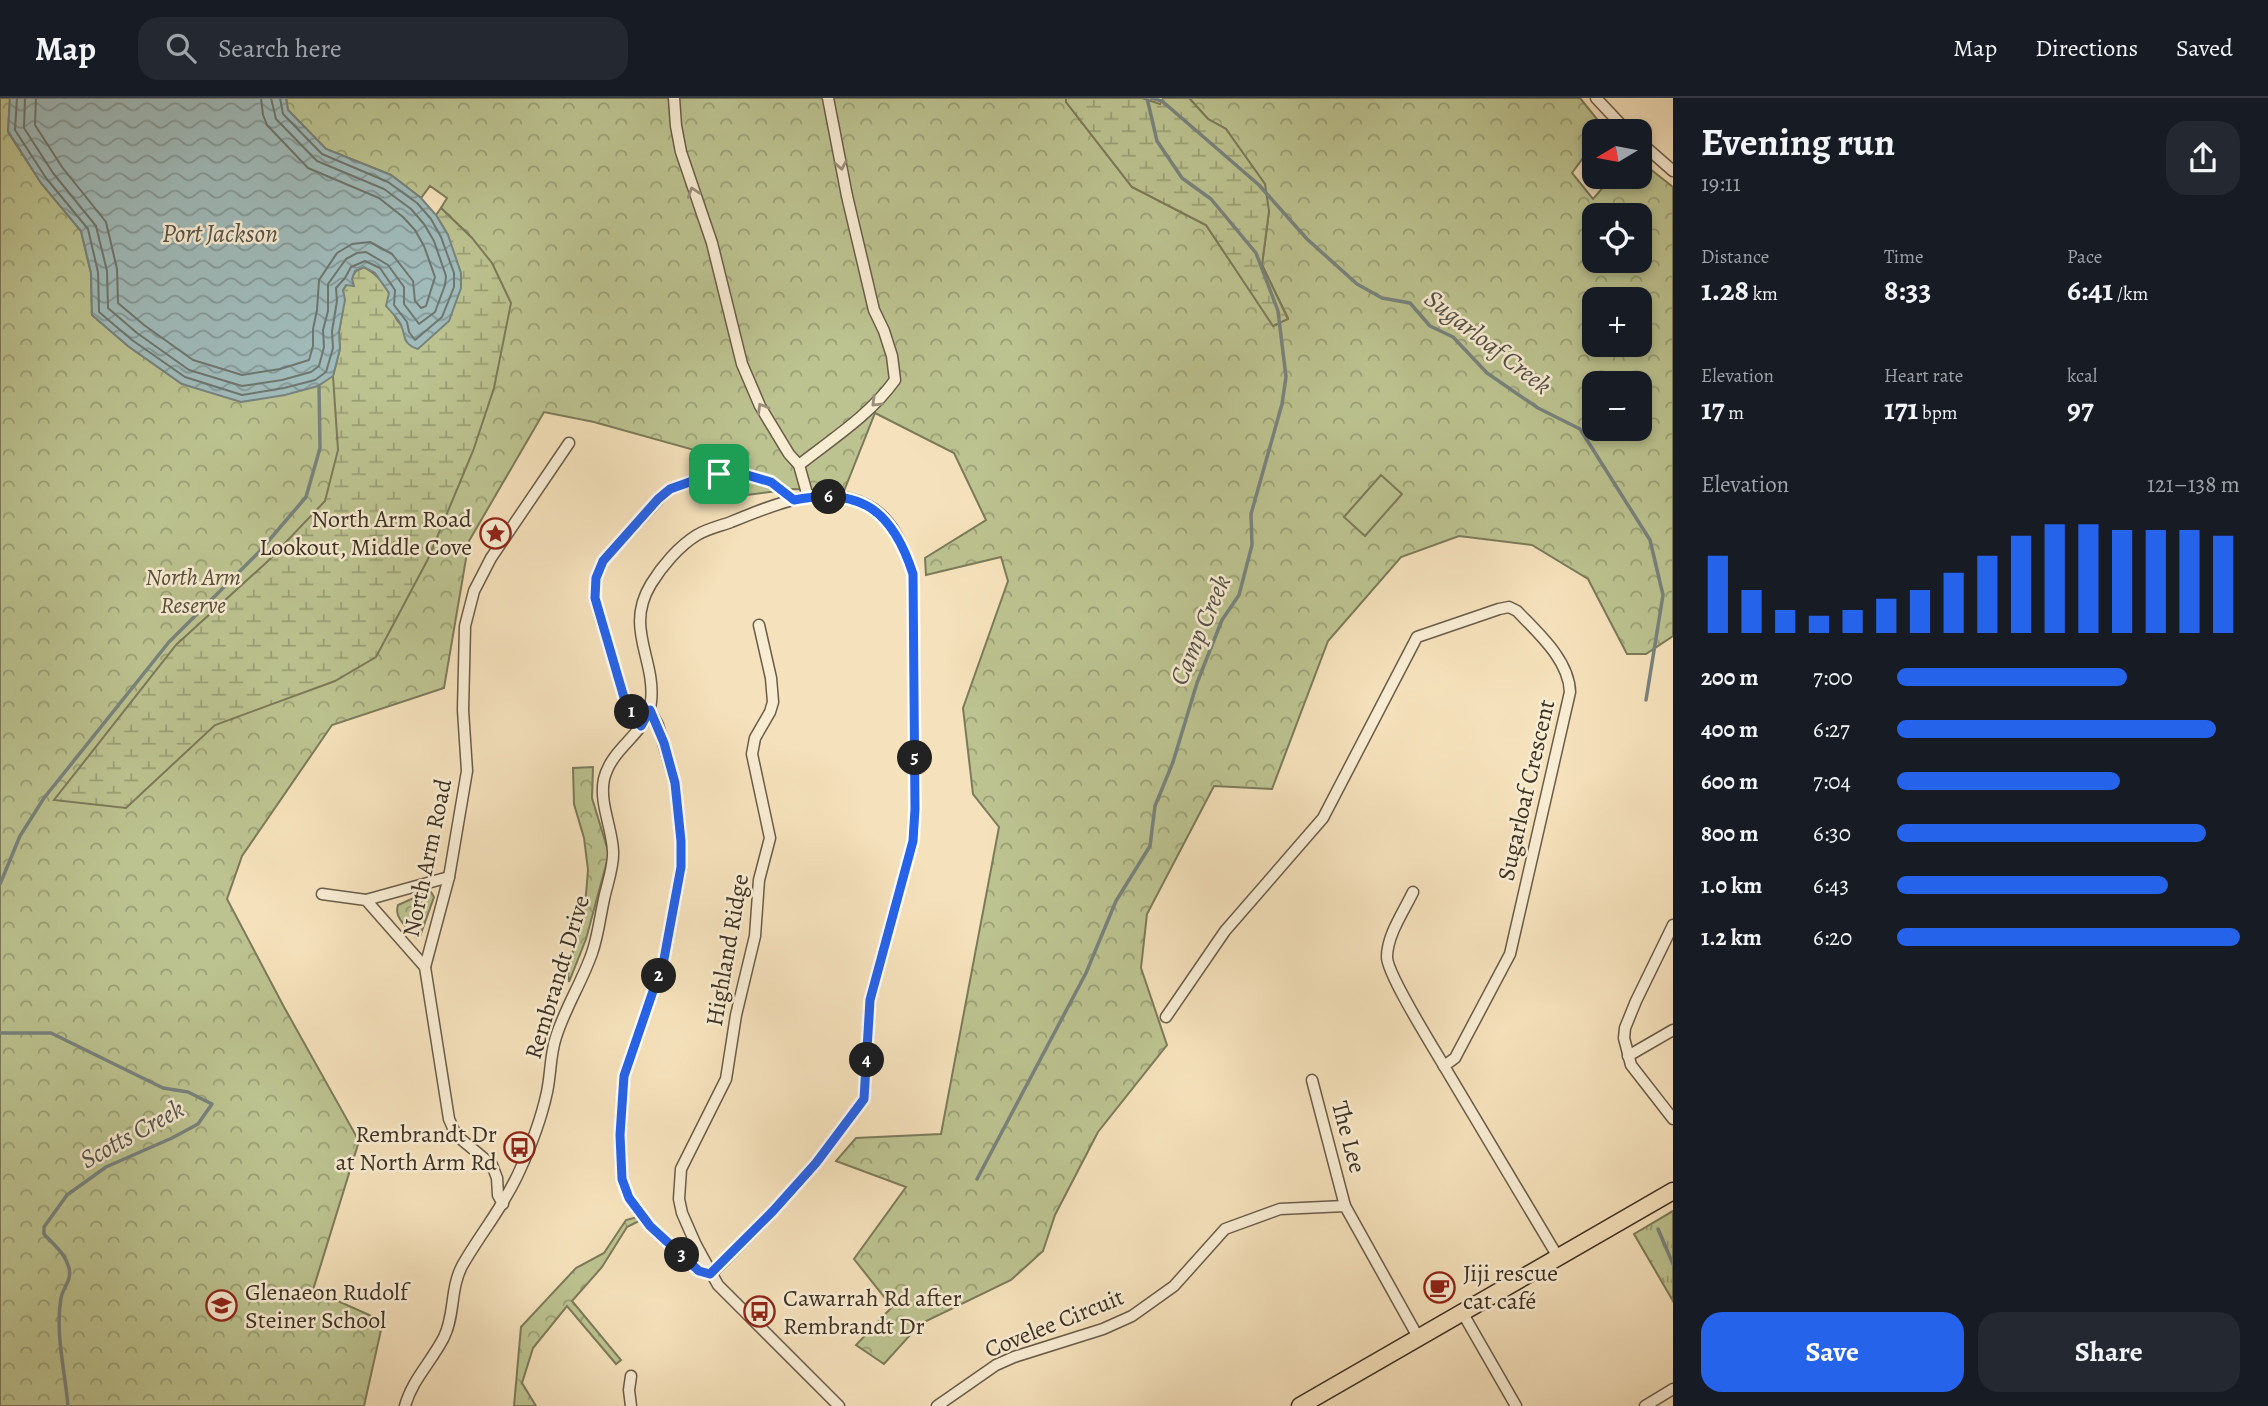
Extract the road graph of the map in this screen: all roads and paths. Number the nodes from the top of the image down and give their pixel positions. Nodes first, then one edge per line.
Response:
1 (674, 98) edge
2 (828, 98) edge
3 (1596, 98) edge
4 (1616, 119) edge
5 (1652, 153) edge
6 (1673, 171) edge
7 (569, 443) dead end
8 (799, 465) junction
9 (808, 497) junction
10 (794, 500) junction
11 (759, 625) dead end
12 (650, 710) junction
13 (641, 726) junction
14 (449, 877) junction
15 (1413, 892) dead end
16 (322, 894) dead end
17 (366, 900) junction
18 (1673, 925) edge
19 (425, 967) junction
20 (1166, 1017) dead end
21 (1673, 1030) edge
22 (1628, 1056) junction
23 (1444, 1066) junction
24 (1312, 1080) dead end
25 (1673, 1119) edge
26 (1673, 1191) edge
27 (503, 1204) junction
28 (1345, 1206) junction
29 (1558, 1257) junction
30 (710, 1274) junction
31 (1462, 1312) junction
32 (1418, 1337) junction
33 (631, 1376) dead end
34 (1673, 1389) edge
35 (405, 1406) edge
36 (631, 1406) edge
37 (839, 1406) edge
38 (937, 1406) edge
39 (1300, 1406) edge
40 (1516, 1406) edge
41 (1645, 1406) edge

8 -> 1 street
2 -> 8 street
3 - 4 street
5 - 6 street
7 - 14 street, North Arm Road
8 - 9 street
9 - 10 street
9 - 30 street
10 - 12 street
10 - 13 street
11 - 30 street, Highland Ridge
12 - 13 street, Rembrandt Drive
12 - 30 street
13 - 27 street, Rembrandt Drive
14 - 17 street
14 - 19 street, North Arm Road
15 - 23 street
16 - 17 street
17 - 19 street
18 - 22 street
19 - 27 street, North Arm Road
20 - 23 street, Sugarloaf Crescent
21 - 22 street
22 - 25 street
23 - 29 street
24 - 28 street, The Lee
26 - 29 main road
27 - 35 street, Rembrandt Drive
28 - 32 street
28 - 38 street, Covelee Circuit
29 - 31 main road
30 - 37 street
31 - 32 main road
31 - 40 street
32 - 39 main road
33 - 36 street
34 - 41 street

